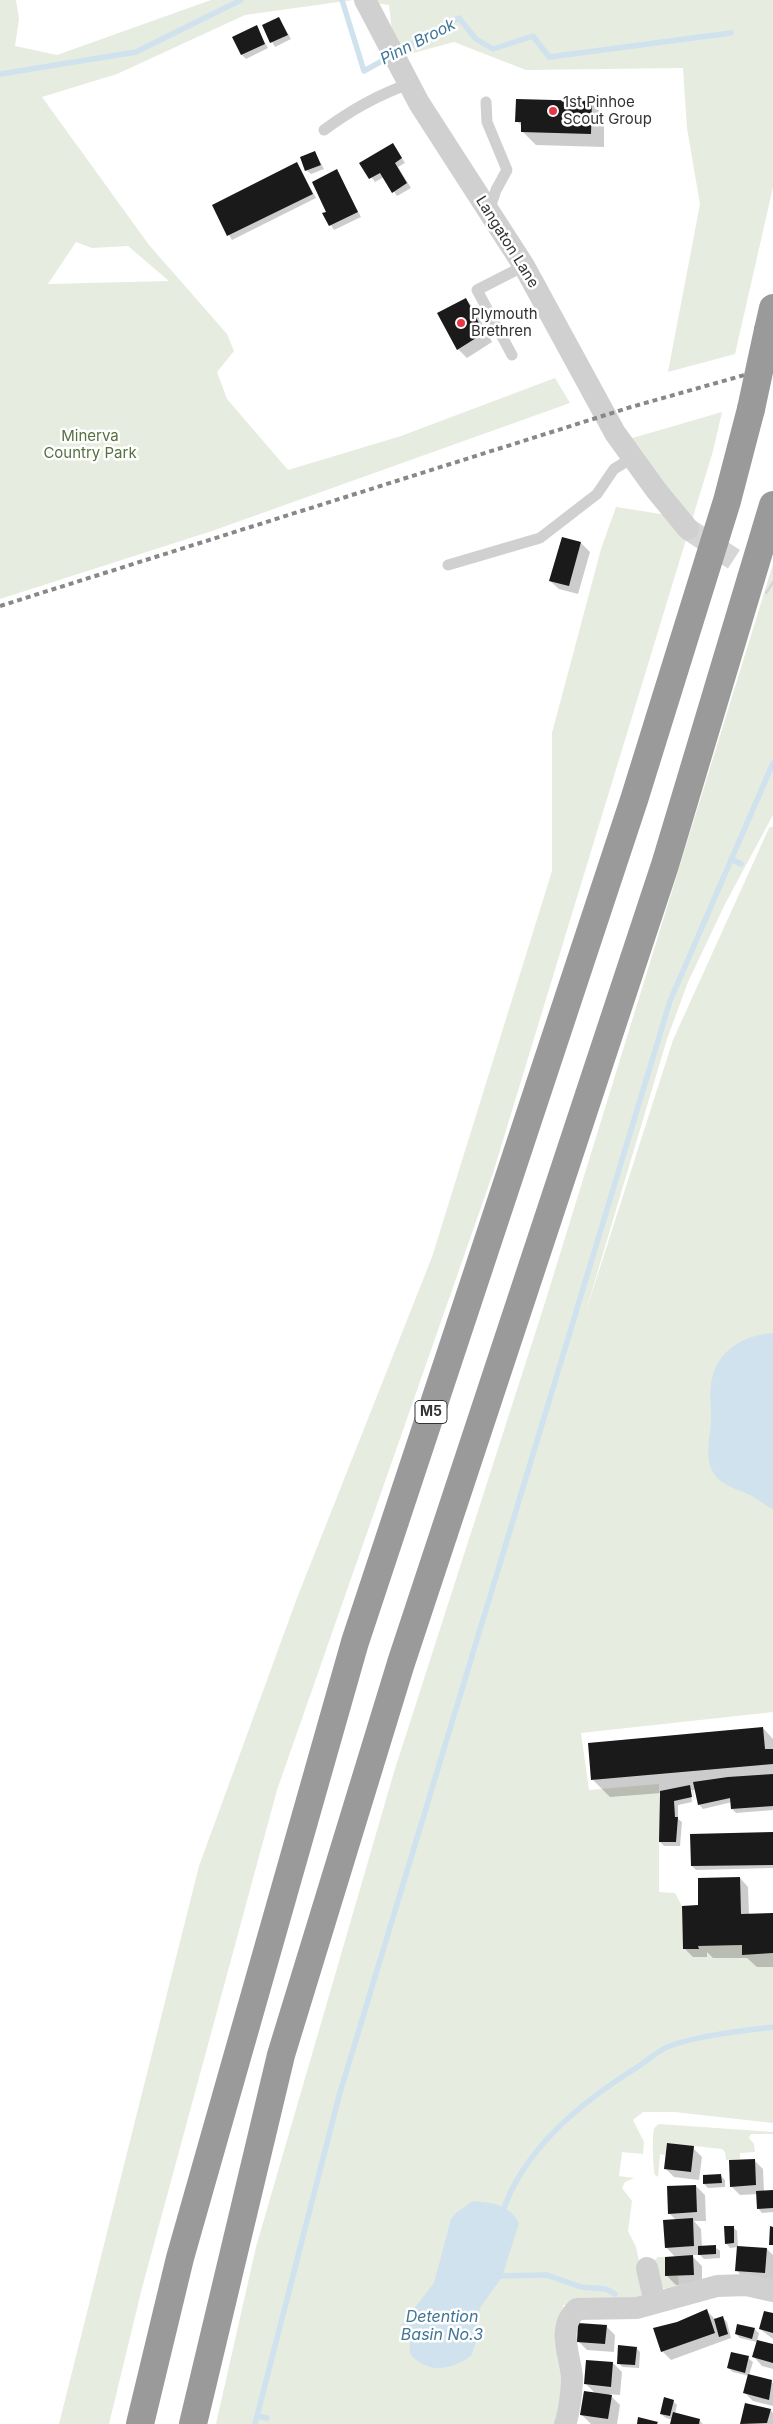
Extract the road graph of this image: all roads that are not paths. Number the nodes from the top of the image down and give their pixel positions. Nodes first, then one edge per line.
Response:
1 (365, 0) edge
2 (409, 84) junction
3 (486, 102) dead end
4 (324, 130) dead end
5 (489, 211) junction
6 (524, 266) junction
7 (771, 319) edge
8 (512, 355) dead end
9 (632, 458) junction
10 (773, 505) edge
11 (688, 529) tunnel mouth
12 (448, 565) dead end
13 (647, 2268) dead end
14 (773, 2291) edge
15 (655, 2303) junction
16 (140, 2424) edge
17 (193, 2424) edge
18 (565, 2424) edge

1 - 2 street, Langaton Lane
2 - 4 lane
2 - 5 street, Langaton Lane
3 - 5 lane
5 - 6 street, Langaton Lane
6 - 8 lane
6 - 9 street, Langaton Lane
7 - 16 highway, M5, bridge
9 - 11 street, Langaton Lane
9 - 12 lane
10 - 17 highway
13 - 15 street
14 - 15 street
15 - 18 street

